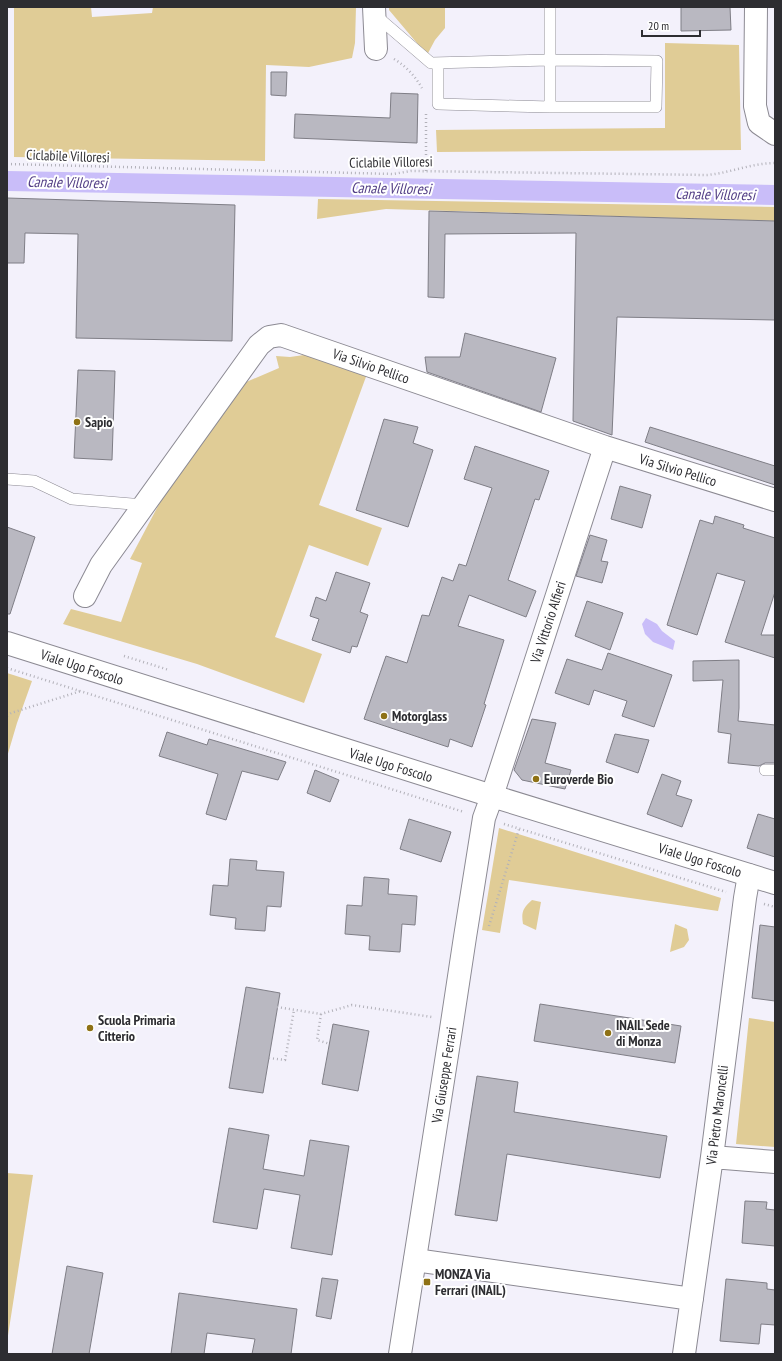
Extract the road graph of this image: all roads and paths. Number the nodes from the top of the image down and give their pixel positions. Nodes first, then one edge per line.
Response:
1 (550, 7) edge
2 (756, 7) edge
3 (374, 10) edge
4 (376, 49) joint
5 (550, 60) junction
6 (438, 63) junction
7 (425, 92) dead end
8 (426, 107) dead end
9 (550, 107) junction
10 (775, 134) edge
11 (775, 163) edge
12 (7, 164) edge
13 (426, 171) junction
14 (605, 447) junction
15 (7, 479) edge
16 (775, 500) edge
17 (144, 505) junction
18 (85, 596) dead end
19 (7, 643) edge
20 (7, 668) edge
21 (81, 691) junction
22 (7, 716) edge
23 (492, 796) junction
24 (484, 818) junction
25 (519, 829) junction
26 (749, 875) junction
27 (775, 883) edge
28 (745, 898) junction
29 (775, 907) edge
30 (488, 932) dead end
31 (277, 1007) dead end
32 (294, 1010) junction
33 (322, 1014) junction
34 (432, 1017) dead end
35 (330, 1044) dead end
36 (269, 1058) dead end
37 (712, 1157) junction
38 (775, 1162) edge
39 (415, 1260) junction
40 (692, 1299) junction
41 (400, 1354) edge
42 (684, 1354) edge

1 - 5 lane
2 - 10 street
3 - 4 street
3 - 6 lane
4 - 7 path
5 - 6 lane
5 - 9 lane
5 - 9 lane
6 - 9 lane
8 - 13 path
11 - 13 path, Ciclabile Villoresi
12 - 13 path, Ciclabile Villoresi
14 - 16 street, Via Silvio Pellico
14 - 17 street, Via Silvio Pellico
14 - 23 street, Via Vittorio Alfieri
15 - 17 lane
17 - 18 street, Via Silvio Pellico
19 - 23 street, Viale Ugo Foscolo
20 - 21 path
21 - 22 path
21 - 24 path
23 - 24 street, Via Giuseppe Ferrari
23 - 26 street, Viale Ugo Foscolo
24 - 25 path
24 - 39 street, Via Giuseppe Ferrari
25 - 28 path
25 - 30 path
26 - 27 street, Viale Ugo Foscolo
26 - 28 street, Via Pietro Maroncelli
28 - 29 path
28 - 37 street, Via Pietro Maroncelli
31 - 32 path
32 - 33 path
32 - 36 path
33 - 34 path
33 - 35 path
37 - 38 street
37 - 40 street, Via Pietro Maroncelli
39 - 40 street
39 - 41 street, Via Giuseppe Ferrari
40 - 42 street, Via Pietro Maroncelli

